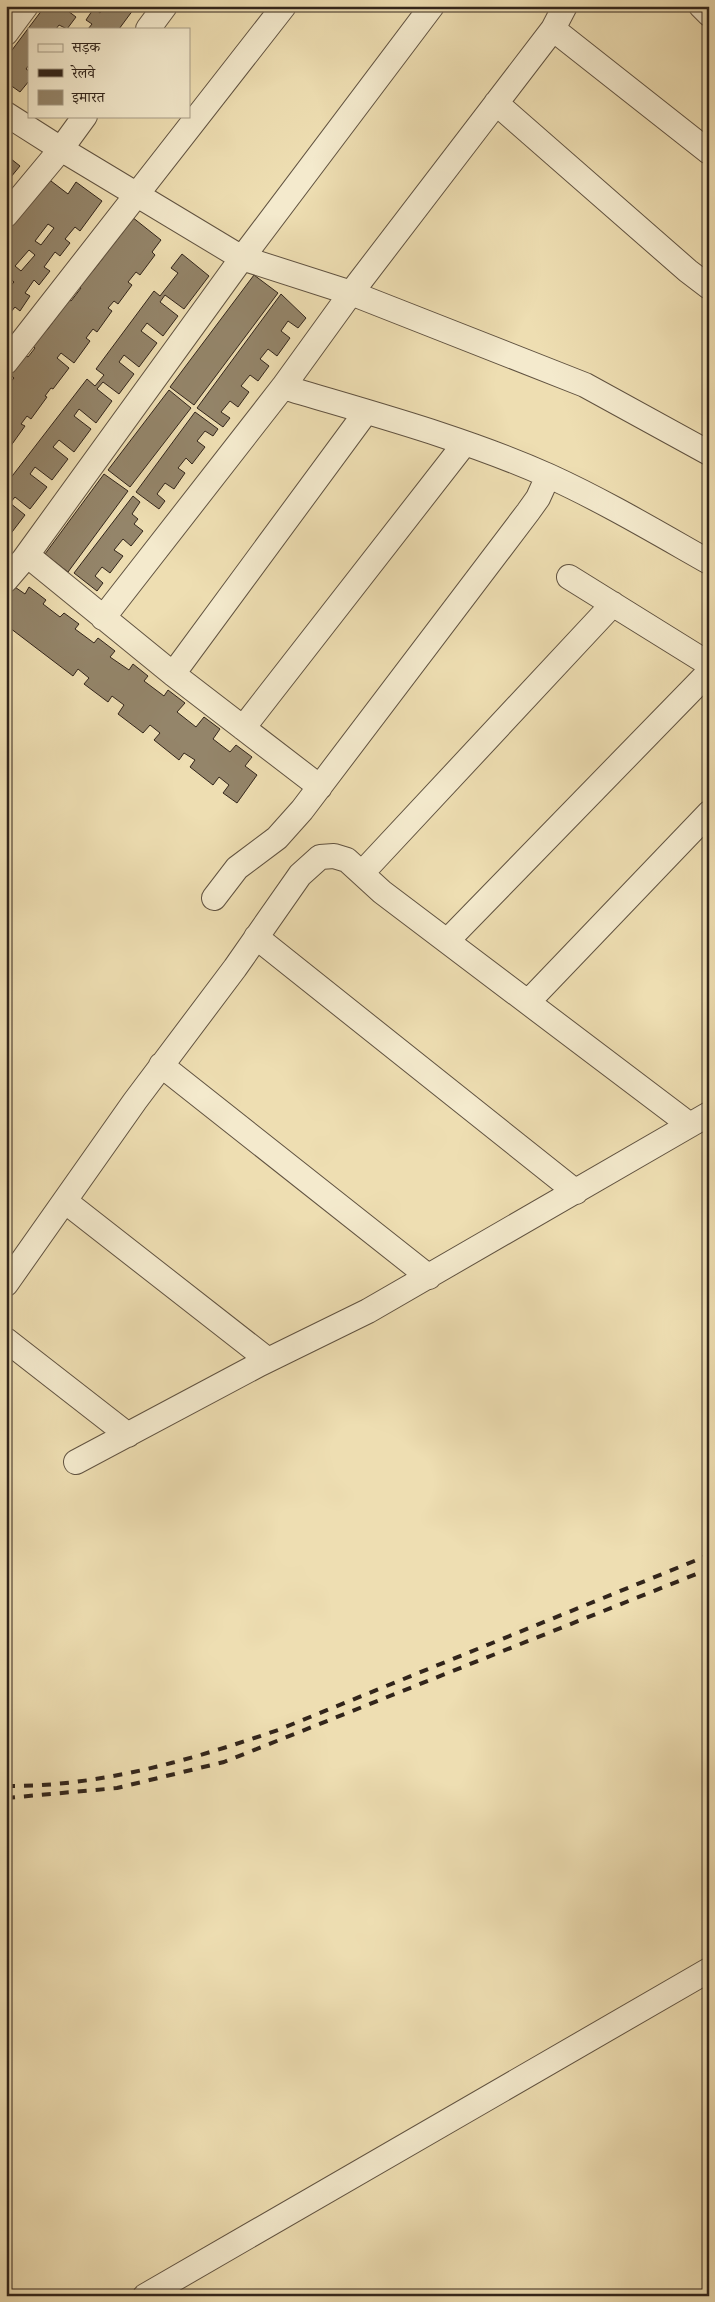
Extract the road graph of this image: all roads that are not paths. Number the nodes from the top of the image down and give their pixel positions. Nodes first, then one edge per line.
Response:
1 (26, 6) edge
2 (165, 6) edge
3 (284, 6) edge
4 (432, 6) edge
5 (565, 6) edge
6 (701, 6) edge
7 (709, 14) edge
8 (149, 28) edge
9 (553, 28) junction
10 (6, 33) edge
11 (496, 103) junction
12 (6, 114) edge
13 (84, 118) edge
14 (61, 149) junction
15 (709, 152) edge
16 (138, 196) junction
17 (6, 215) edge
18 (242, 258) junction
19 (709, 287) edge
20 (351, 293) junction
21 (6, 362) edge
22 (284, 388) junction
23 (366, 412) junction
24 (465, 443) junction
25 (709, 453) edge
26 (548, 476) junction
27 (27, 555) junction
28 (709, 562) edge
29 (570, 577) dead end
30 (6, 580) edge
31 (613, 604) junction
32 (102, 618) junction
33 (709, 664) edge
34 (709, 672) edge
35 (172, 674) junction
36 (243, 728) junction
37 (320, 787) junction
38 (709, 813) edge
39 (362, 873) junction
40 (214, 898) dead end
41 (256, 937) junction
42 (448, 940) junction
43 (528, 1002) junction
44 (162, 1066) junction
45 (699, 1120) edge
46 (576, 1192) junction
47 (66, 1202) junction
48 (429, 1277) junction
49 (6, 1284) edge
50 (6, 1340) edge
51 (268, 1360) junction
52 (128, 1435) junction
53 (76, 1462) dead end
54 (709, 1970) edge
55 (145, 2296) edge

1 - 10 street
2 - 8 street
3 - 16 street
4 - 18 street
5 - 9 street
6 - 7 street
9 - 11 street
9 - 15 street
11 - 19 street
11 - 20 street
12 - 14 street
13 - 14 street
14 - 16 street
14 - 17 street
16 - 18 street
16 - 21 street
18 - 20 street
18 - 27 street
20 - 22 street
20 - 25 street
22 - 23 street
22 - 32 street
23 - 24 street
23 - 35 street
24 - 26 street
24 - 36 street
26 - 28 street
26 - 37 street
27 - 30 street
27 - 32 street
29 - 31 street
31 - 33 street
31 - 39 street
32 - 35 street
34 - 42 street
35 - 36 street
36 - 37 street
37 - 40 street
38 - 43 street
39 - 41 street
39 - 42 street
41 - 44 street
41 - 46 street
42 - 43 street
43 - 45 street
44 - 47 street
44 - 48 street
45 - 46 street
46 - 48 street
47 - 49 street
47 - 51 street
48 - 51 street
50 - 52 street
51 - 52 street
52 - 53 street
54 - 55 street

